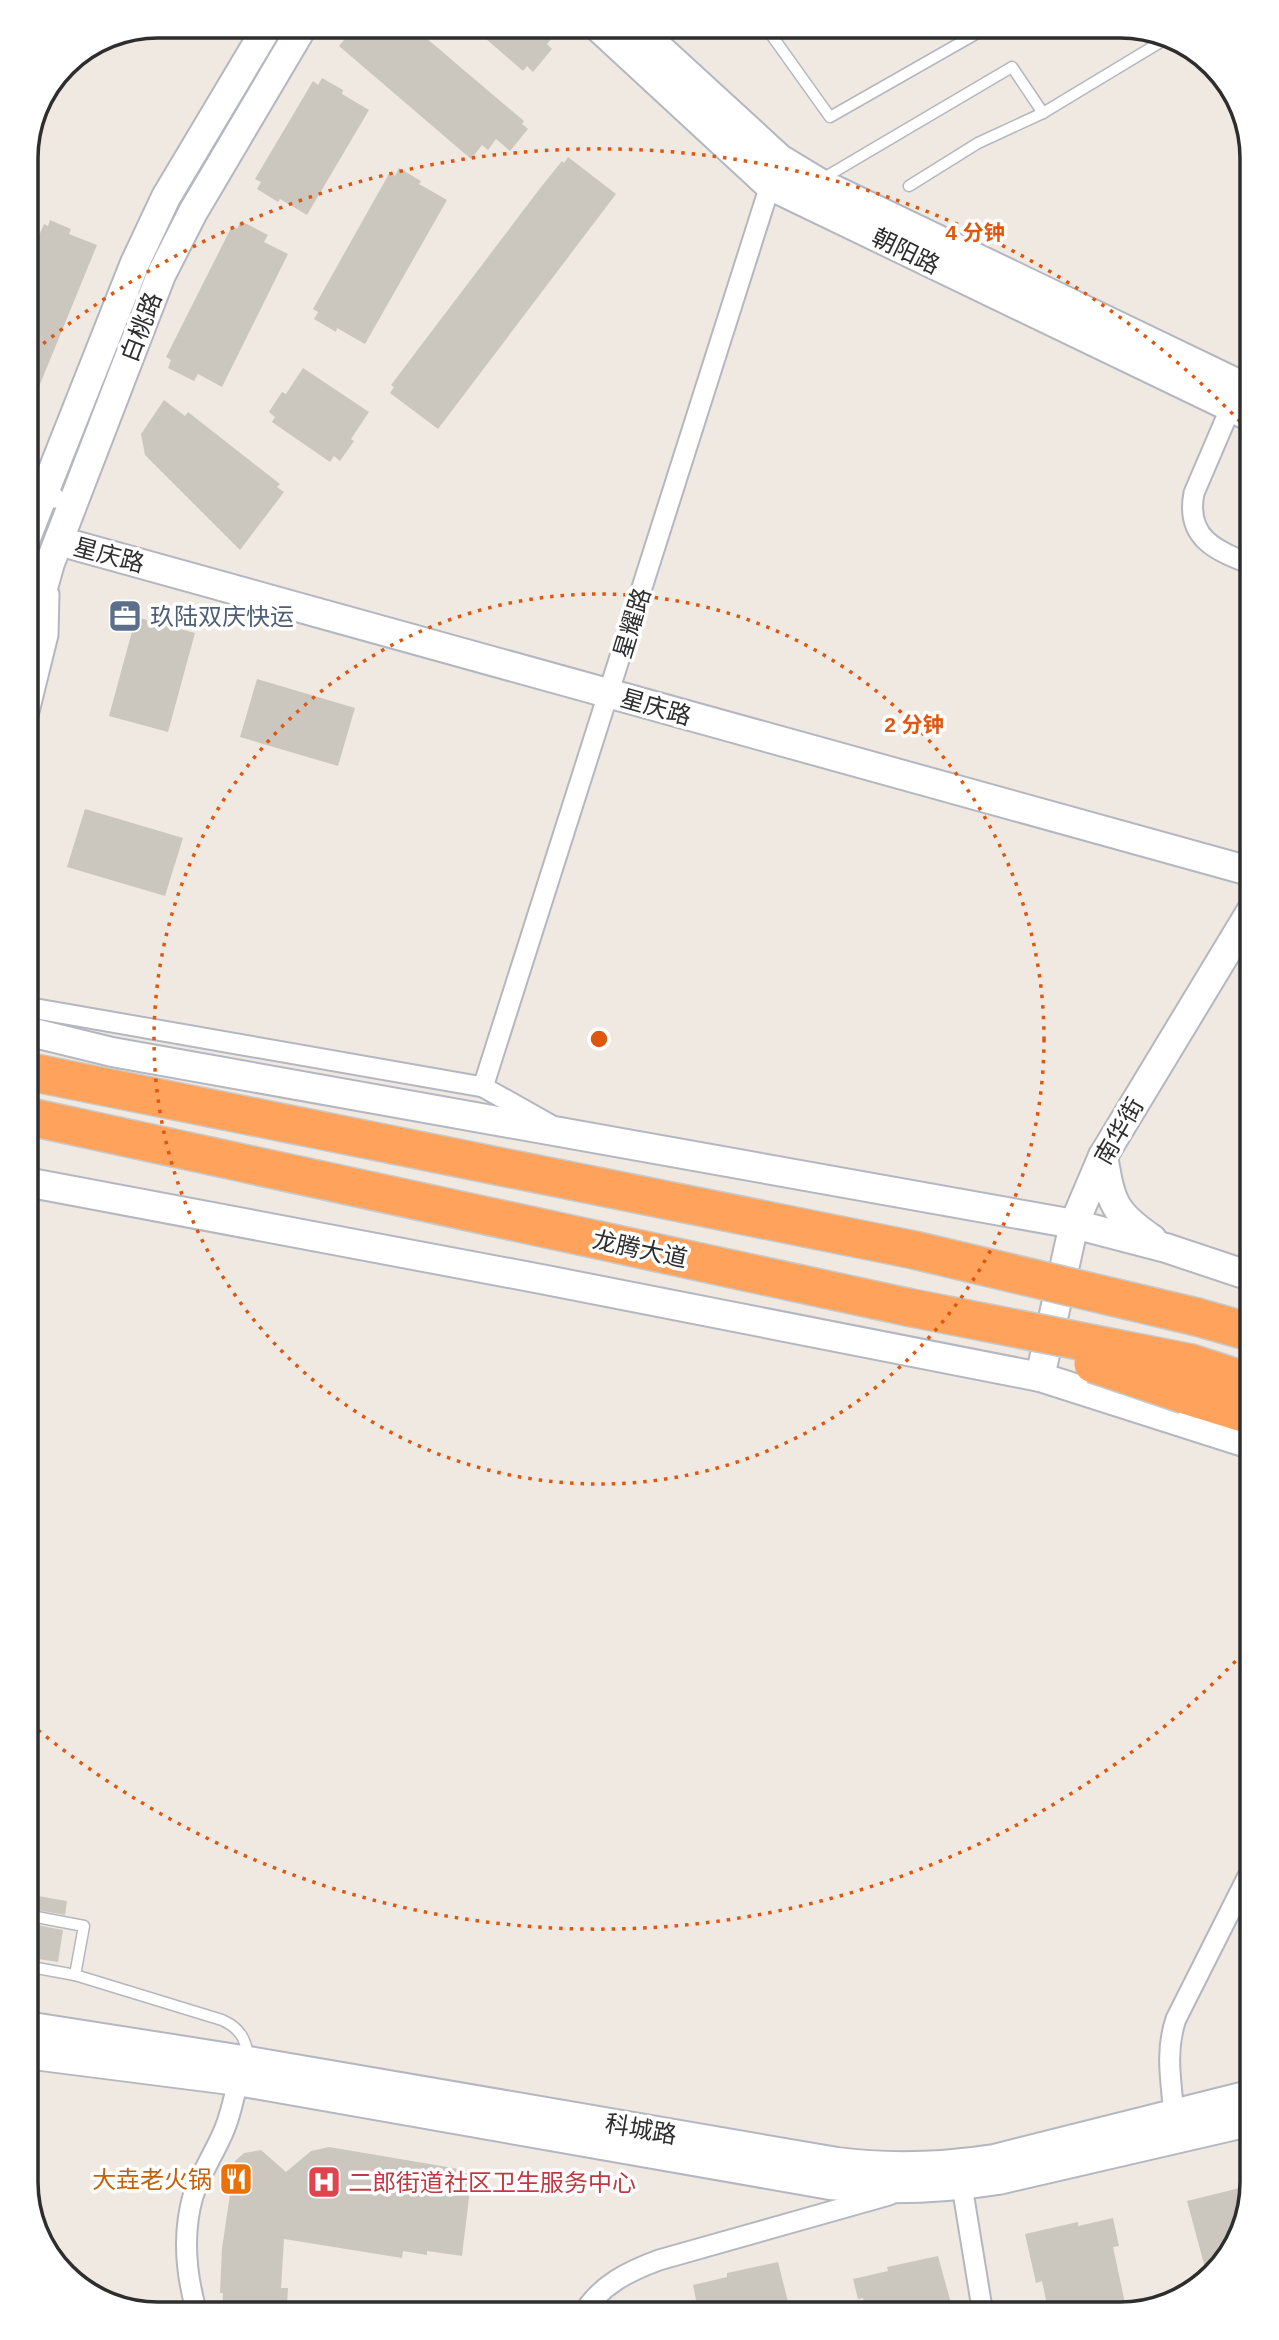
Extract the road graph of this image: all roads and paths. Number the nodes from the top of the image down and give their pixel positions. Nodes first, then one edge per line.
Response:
1 (261, 38) edge
2 (296, 38) edge
3 (610, 38) edge
4 (649, 39) edge
5 (774, 39) edge
6 (967, 39) edge
7 (1157, 44) edge
8 (1043, 113) junction
9 (780, 159) junction
10 (818, 182) junction
11 (769, 185) junction
12 (909, 186) dead end
13 (1240, 385) edge
14 (1240, 413) edge
15 (1240, 417) edge
16 (39, 480) edge
17 (39, 491) edge
18 (72, 506) junction
19 (54, 552) junction
20 (1240, 560) edge
21 (39, 604) edge
22 (39, 672) edge
23 (609, 694) junction
24 (1240, 868) edge
25 (1240, 929) edge
26 (39, 1009) edge
27 (39, 1034) edge
28 (39, 1074) edge
29 (484, 1087) junction
30 (39, 1119) edge
31 (569, 1135) junction
32 (1102, 1156) junction
33 (38, 1184) edge
34 (1074, 1224) junction
35 (1166, 1248) junction
36 (1240, 1273) edge
37 (1240, 1329) edge
38 (1040, 1377) junction
39 (1188, 1379) junction
40 (1240, 1382) edge
41 (1240, 1409) edge
42 (1240, 1441) edge
43 (1240, 1892) edge
44 (38, 1917) edge
45 (38, 1968) edge
46 (75, 1975) junction
47 (38, 2029) edge
48 (38, 2055) edge
49 (243, 2071) junction
50 (1240, 2097) edge
51 (1174, 2115) junction
52 (1240, 2124) edge
53 (962, 2186) junction
54 (911, 2189) junction
55 (193, 2301) edge
56 (593, 2301) edge
57 (982, 2302) edge

1 - 16 main road, 白桃路
2 - 18 main road, 白桃路
3 - 11 main road, 朝阳路
4 - 9 main road, 朝阳路
5 - 6 lane
7 - 8 lane
8 - 10 lane
8 - 12 lane
9 - 10 main road, 朝阳路
9 - 11 street, 星耀路
10 - 13 main road, 朝阳路
11 - 14 main road, 朝阳路
11 - 23 street, 星耀路
15 - 20 street
17 - 18 street
18 - 19 main road, 白桃路
19 - 21 main road, 白桃路
19 - 22 street
19 - 23 main road, 星庆路
23 - 24 main road, 星庆路
23 - 29 street, 星耀路
25 - 32 main road, 南华街
26 - 29 street
27 - 31 main road
28 - 37 highway, bridge
29 - 31 street
30 - 39 highway, 龙腾大道, bridge
31 - 34 main road
32 - 34 main road, 南华街
32 - 35 main road
33 - 38 main road
34 - 35 main road
34 - 38 main road, 南华街
35 - 36 main road
38 - 42 main road
39 - 40 highway
39 - 41 highway
43 - 51 street
44 - 46 lane
45 - 46 lane
46 - 49 lane
47 - 49 main road, 科城路
48 - 49 main road, 科城路
49 - 51 main road, 科城路
49 - 54 main road, 科城路
49 - 55 street
50 - 51 main road, 科城路
52 - 53 main road, 科城路
53 - 54 main road, 科城路
53 - 57 street
54 - 56 street

